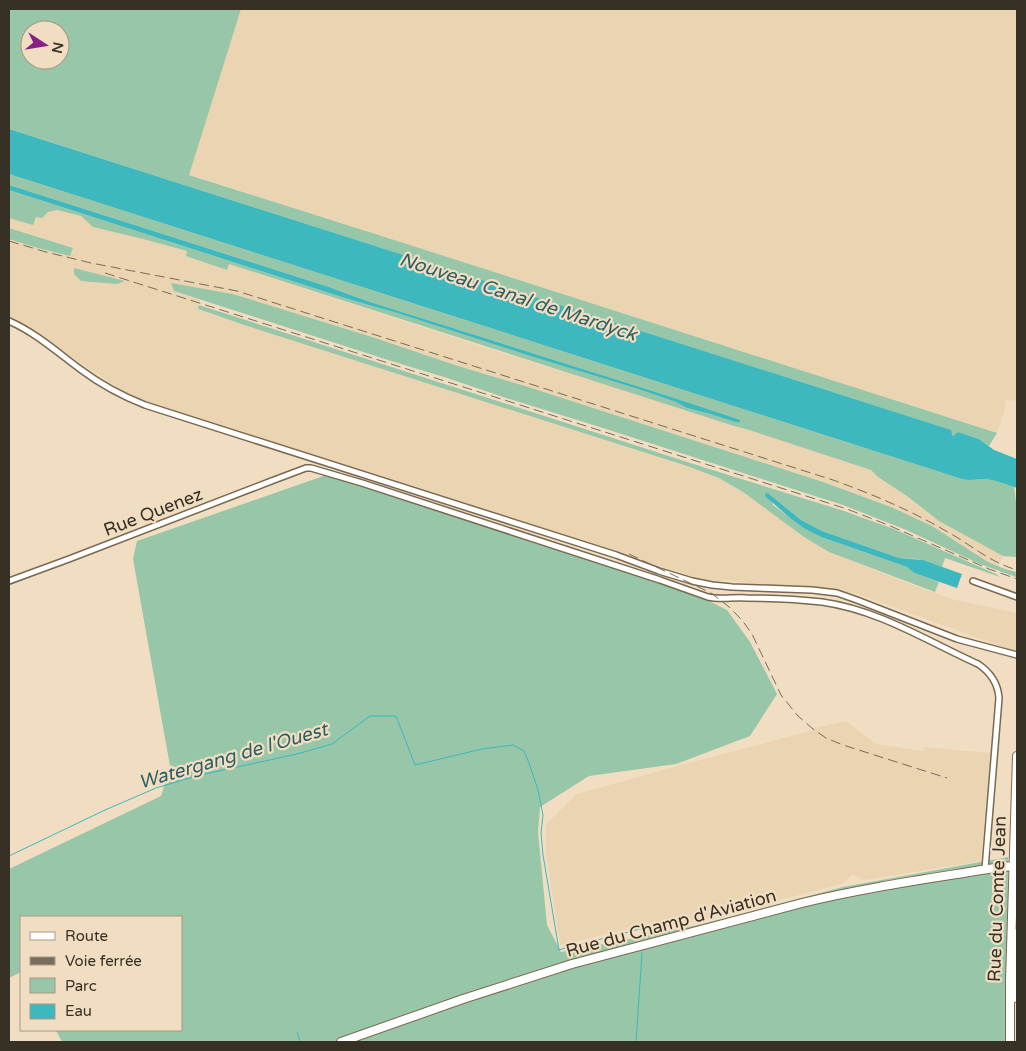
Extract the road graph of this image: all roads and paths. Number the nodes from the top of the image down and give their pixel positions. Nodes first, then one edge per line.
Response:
1 (9, 321) edge
2 (9, 581) edge
3 (973, 581) dead end
4 (1017, 597) edge
5 (1017, 655) edge
6 (1017, 756) edge
7 (1015, 866) edge
8 (985, 869) junction
9 (1017, 934) edge
10 (341, 1042) edge
11 (1011, 1042) edge

1 - 5 street
2 - 8 street, Rue Quenez
3 - 4 street
6 - 7 street, Rue du Comte Jean
7 - 8 street, Rue du Champ d'Aviation
7 - 11 street, Rue du Comte Jean
8 - 10 street, Rue du Champ d'Aviation
9 - 11 street, Rue du Comte Jean

